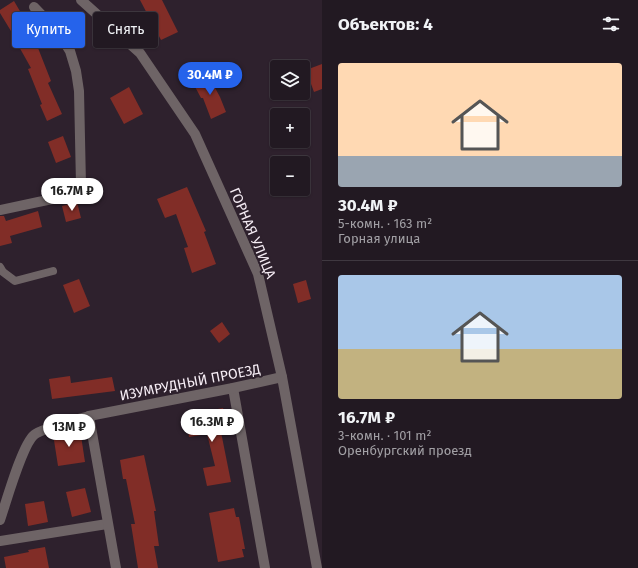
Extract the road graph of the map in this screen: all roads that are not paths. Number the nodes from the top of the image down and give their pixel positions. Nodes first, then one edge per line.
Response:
1 (81, 0) edge
2 (34, 7) dead end
3 (0, 210) edge
4 (0, 267) edge
5 (53, 271) dead end
6 (282, 377) junction
7 (233, 388) junction
8 (89, 416) junction
9 (0, 520) edge
10 (107, 524) junction
11 (0, 541) edge
12 (116, 568) edge
13 (265, 568) edge
14 (317, 568) edge

1 - 6 street, ГОРНАЯ УЛИЦА
2 - 3 street
4 - 5 lane
6 - 7 street, ИЗУМРУДНЫЙ ПРОЕЗД
6 - 14 street, ГОРНАЯ УЛИЦА
7 - 8 street, ИЗУМРУДНЫЙ ПРОЕЗД
7 - 13 street
8 - 9 street, ИЗУМРУДНЫЙ ПРОЕЗД
8 - 10 street
10 - 11 street
10 - 12 street

